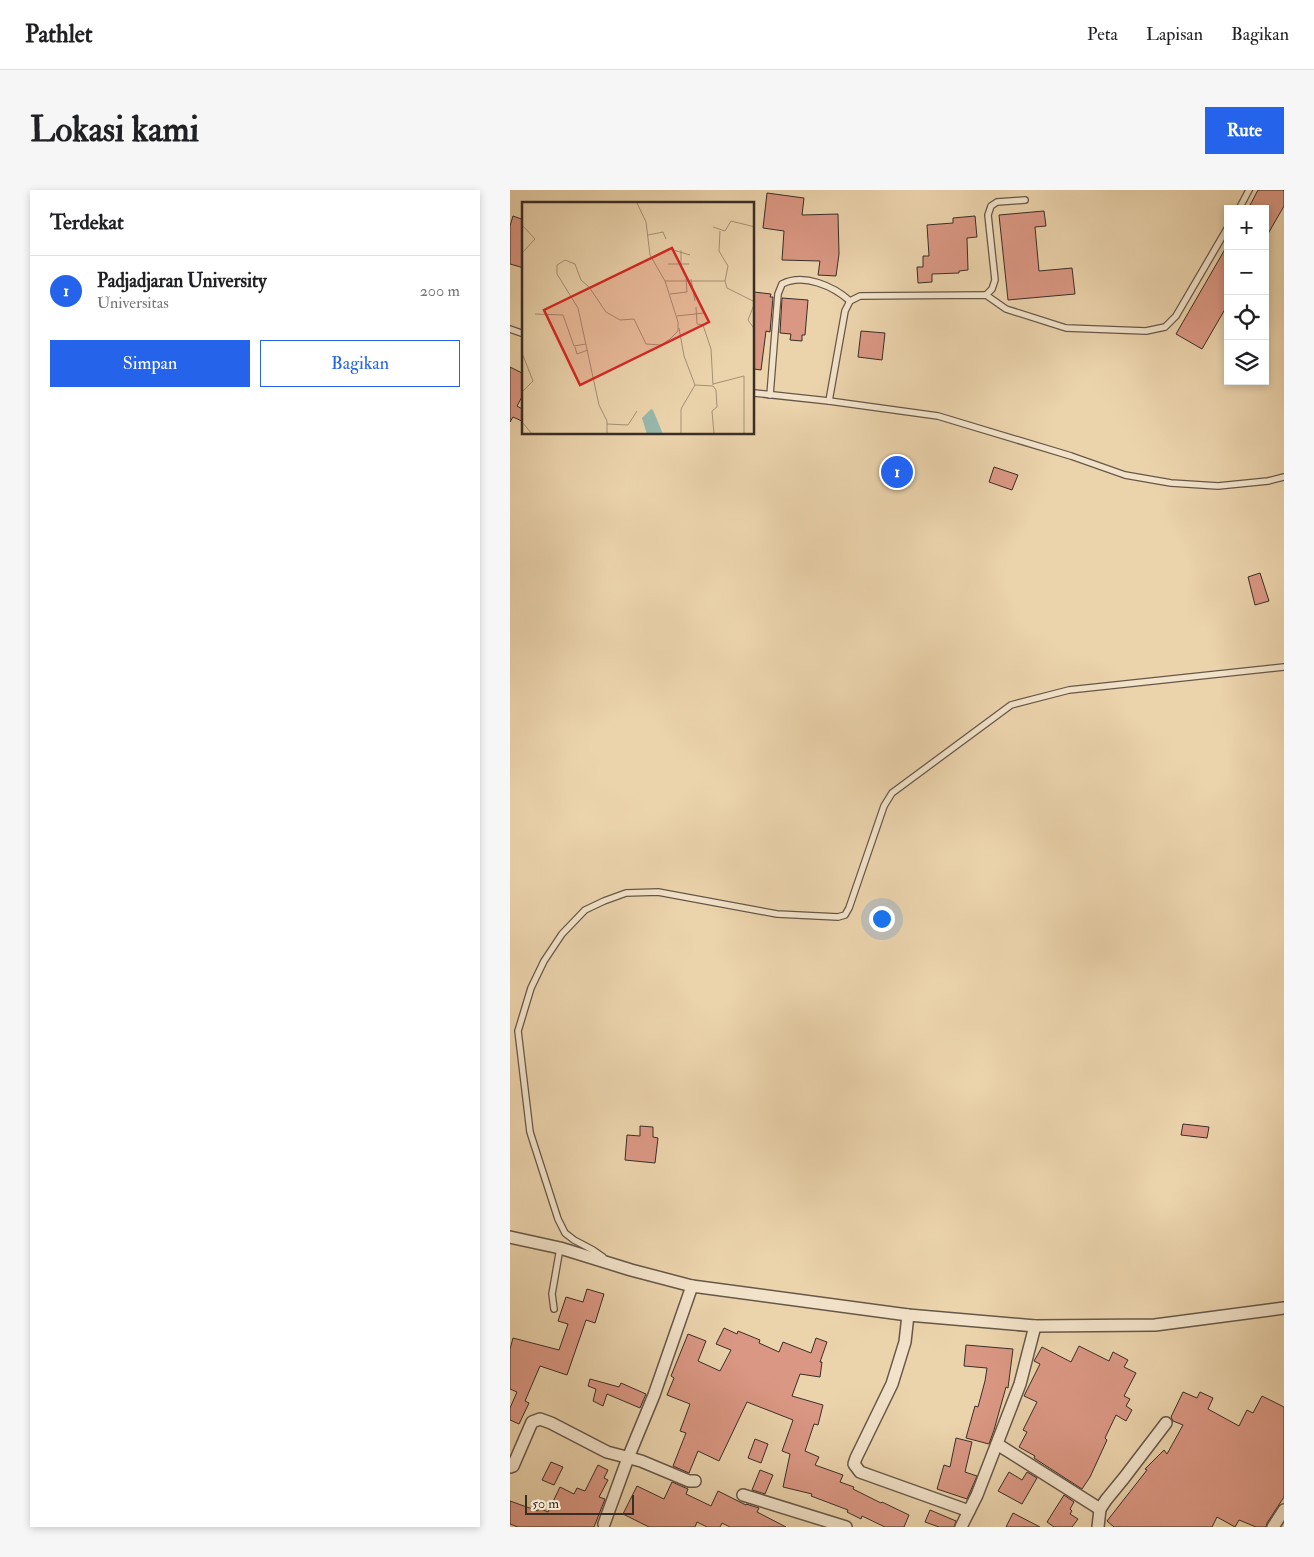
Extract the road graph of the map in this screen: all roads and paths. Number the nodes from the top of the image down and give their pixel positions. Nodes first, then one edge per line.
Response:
1 (1249, 190) edge
2 (1025, 200) dead end
3 (1240, 205) edge
4 (1224, 234) edge
5 (986, 295) junction
6 (850, 300) junction
7 (510, 329) edge
8 (522, 333) edge
9 (755, 393) edge
10 (770, 396) junction
11 (829, 401) junction
12 (1284, 477) edge
13 (1284, 668) edge
14 (510, 1237) edge
15 (560, 1248) junction
16 (631, 1270) junction
17 (692, 1286) junction
18 (1284, 1308) edge
19 (554, 1309) dead end
20 (908, 1315) junction
21 (1035, 1326) junction
22 (1166, 1423) dead end
23 (998, 1444) junction
24 (628, 1458) junction
25 (510, 1467) edge
26 (695, 1480) dead end
27 (743, 1495) dead end
28 (1100, 1510) junction
29 (1284, 1510) edge
30 (969, 1512) junction
31 (604, 1524) dead end
32 (1101, 1525) edge
33 (846, 1527) edge
34 (961, 1527) edge
35 (1273, 1527) edge

1 - 3 lane
2 - 5 lane
4 - 5 lane
5 - 6 lane
6 - 10 lane
6 - 11 lane
7 - 8 lane
9 - 10 lane
10 - 11 lane
11 - 12 lane
13 - 16 lane
14 - 15 street
15 - 16 street
15 - 19 lane
16 - 17 street
17 - 20 street
17 - 24 street
18 - 21 street
20 - 21 street
20 - 30 street
21 - 23 street
22 - 28 street
23 - 28 street
23 - 30 street
24 - 25 street
24 - 26 street
24 - 31 street
27 - 33 street
28 - 32 street
29 - 35 street
30 - 34 street

